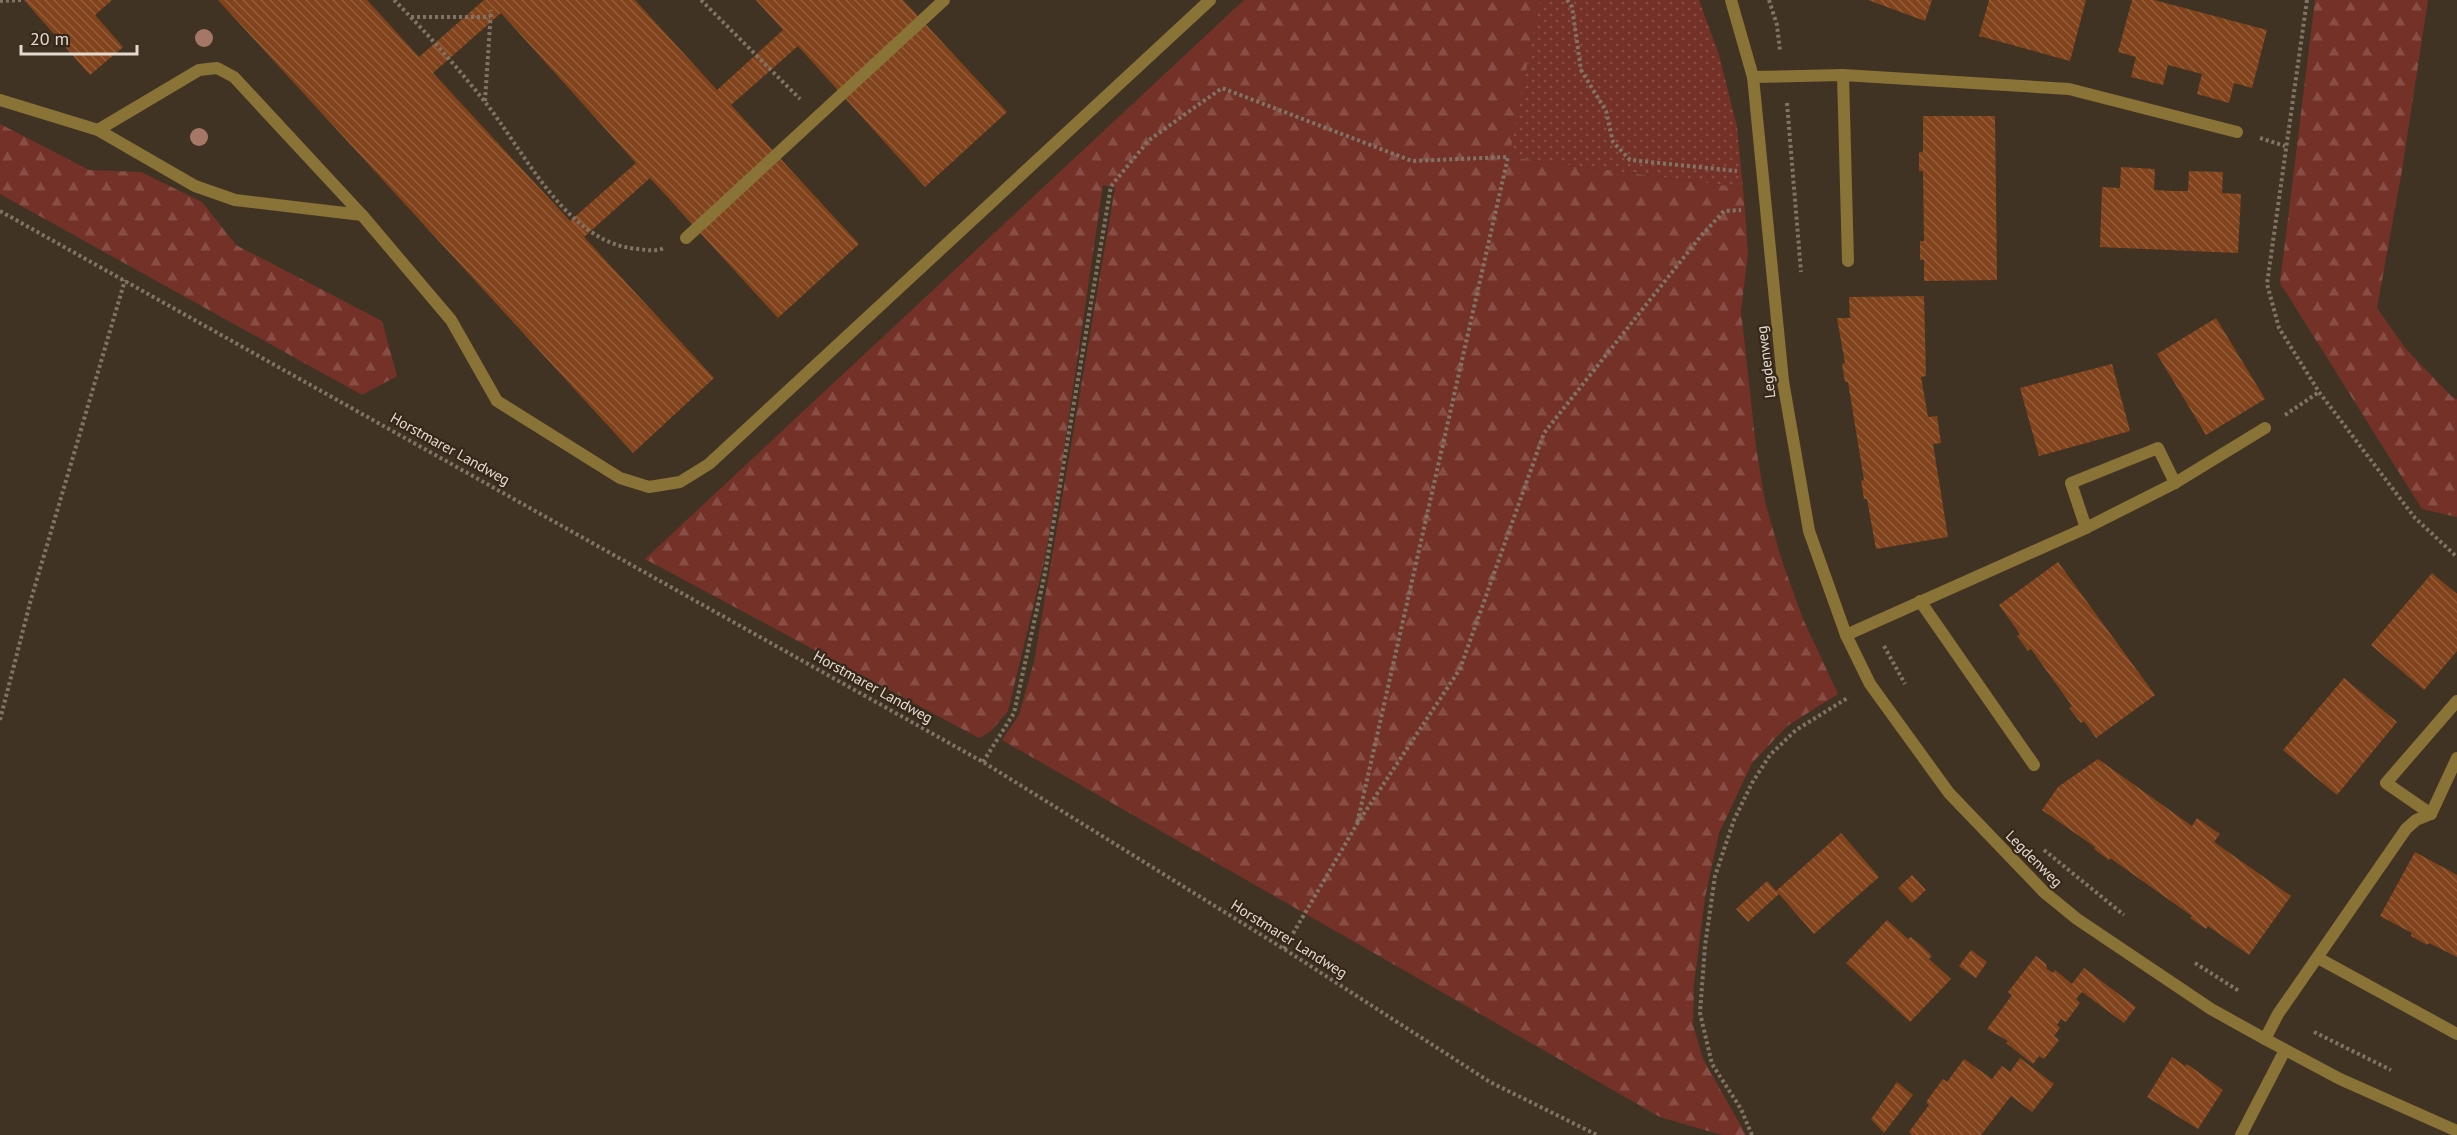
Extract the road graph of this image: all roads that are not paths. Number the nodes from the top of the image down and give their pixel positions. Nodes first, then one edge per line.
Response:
1 (944, 0) edge
2 (1210, 0) edge
3 (1731, 0) edge
4 (1843, 75) junction
5 (1753, 77) junction
6 (0, 100) edge
7 (98, 130) junction
8 (2237, 132) dead end
9 (362, 215) junction
10 (686, 238) road end
11 (1848, 261) dead end
12 (2265, 428) road end
13 (2175, 483) junction
14 (2086, 528) junction
15 (1920, 601) junction
16 (1846, 635) junction
17 (2457, 701) edge
18 (2457, 759) edge
19 (2034, 765) dead end
20 (2431, 814) junction
21 (2318, 958) junction
22 (2457, 1034) edge
23 (2265, 1039) junction
24 (2285, 1050) junction
25 (2457, 1131) edge
26 (2241, 1135) edge

1 - 10 street
2 - 9 street
3 - 5 street, Legdenweg
4 - 5 street
4 - 8 street
4 - 11 street
5 - 16 street, Legdenweg
6 - 7 street
7 - 9 street
7 - 9 street
12 - 13 street
13 - 14 street
13 - 14 street
14 - 15 street
15 - 16 street
15 - 19 street
16 - 23 street, Legdenweg
17 - 20 street
18 - 20 street
20 - 21 street
21 - 22 street
21 - 23 street
23 - 24 street, Legdenweg
24 - 25 street, Legdenweg
24 - 26 street

